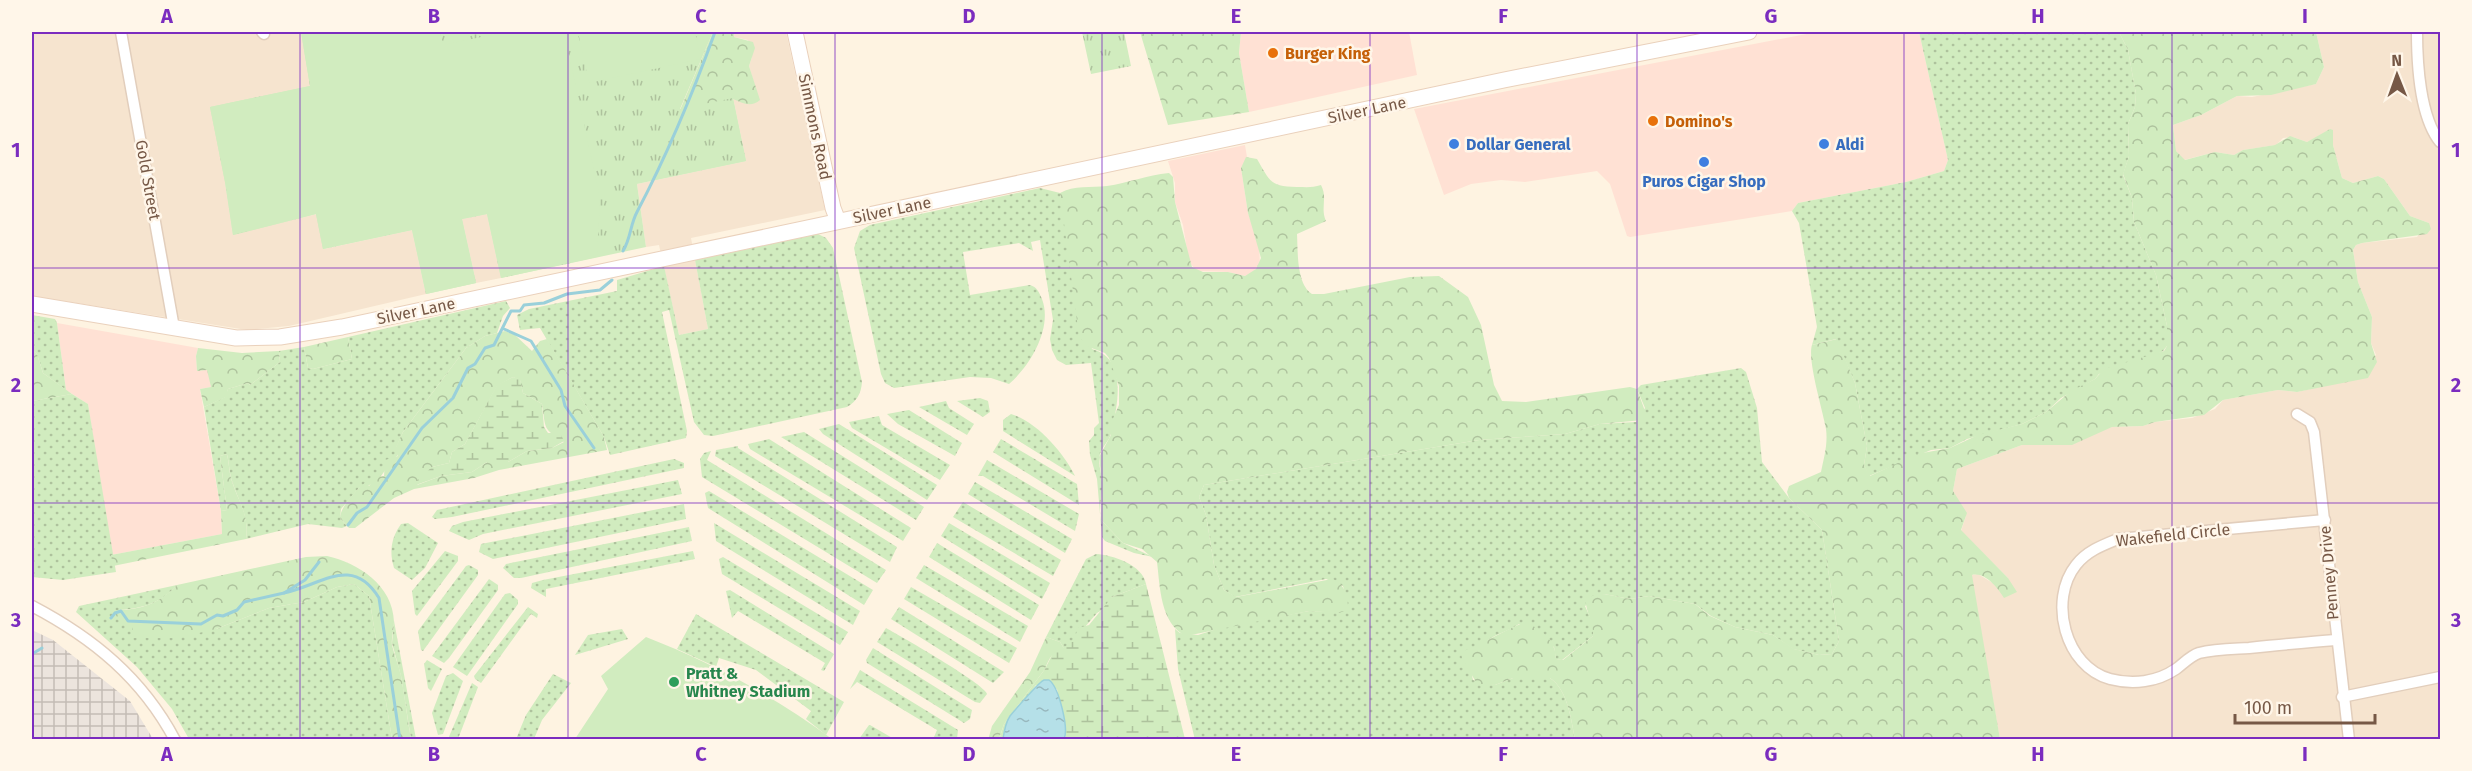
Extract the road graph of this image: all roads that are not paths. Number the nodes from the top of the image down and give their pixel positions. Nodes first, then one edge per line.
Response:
1 (121, 32) edge
2 (795, 32) edge
3 (1749, 32) edge
4 (2417, 32) edge
5 (2440, 142) edge
6 (838, 221) junction
7 (32, 304) edge
8 (174, 328) junction
9 (2297, 414) dead end
10 (2325, 520) junction
11 (32, 606) edge
12 (2336, 640) junction
13 (2440, 677) edge
14 (2342, 696) junction
15 (176, 740) edge
16 (2349, 740) edge

1 - 8 street, Gold Street
2 - 6 main road, Simmons Road
3 - 6 main road, Silver Lane
4 - 5 street
6 - 8 main road, Silver Lane
7 - 8 main road, Silver Lane
9 - 10 street, Penney Drive
10 - 12 street, Penney Drive
10 - 12 street, Wakefield Circle
11 - 15 street
12 - 14 street, Penney Drive
13 - 14 street
14 - 16 street, Penney Drive

